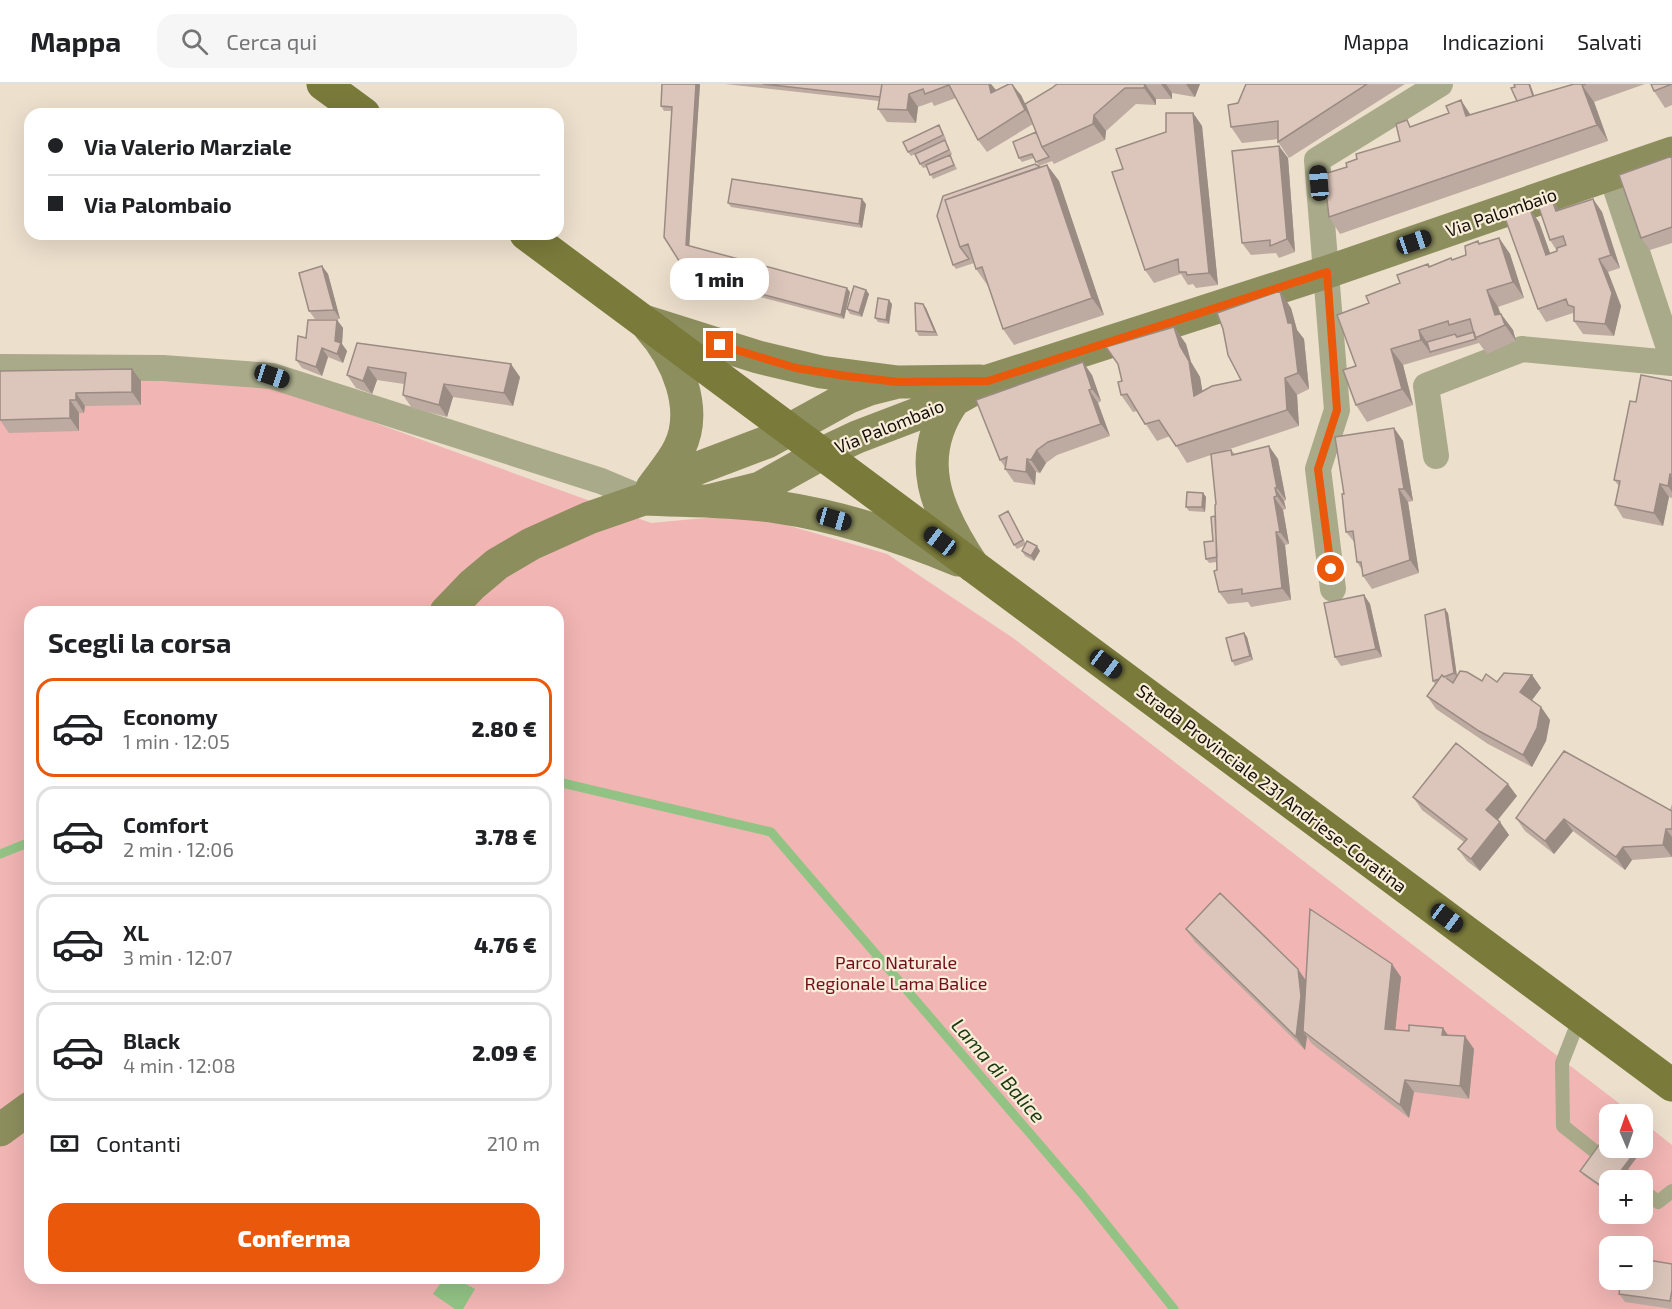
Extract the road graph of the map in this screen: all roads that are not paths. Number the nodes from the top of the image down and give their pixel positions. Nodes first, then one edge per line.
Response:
1 (323, 84) edge
2 (1440, 84) edge
3 (356, 108) edge
4 (1672, 153) edge
5 (1611, 174) junction
6 (534, 240) edge
7 (1327, 272) junction
8 (643, 320) junction
9 (1670, 354) edge
10 (0, 367) edge
11 (988, 381) junction
12 (898, 382) junction
13 (954, 400) junction
14 (791, 430) junction
15 (824, 453) junction
16 (1436, 456) dead end
17 (644, 499) junction
18 (708, 501) junction
19 (973, 566) junction
20 (1333, 589) dead end
21 (452, 606) edge
22 (1580, 1017) junction
23 (1672, 1085) edge
24 (24, 1112) edge
25 (0, 1130) edge
26 (1618, 1170) edge
27 (1672, 1191) edge
28 (1653, 1198) edge

1 - 3 main road
2 - 7 street
4 - 5 street, Via Palombaio
5 - 7 street, Via Palombaio
5 - 9 street
6 - 8 main road, Strada Provinciale 231 Andriese-Coratina
7 - 11 street, Via Palombaio
7 - 20 street
8 - 12 street, Via Palombaio
8 - 14 main road, Strada Provinciale 231 Andriese-Coratina
8 - 17 street
9 - 16 street
10 - 17 street
11 - 12 street, Via Palombaio
11 - 13 street, Via Palombaio
12 - 14 street, Via Palombaio
13 - 15 street, Via Palombaio
13 - 19 street, Via Palombaio
14 - 15 main road, Strada Provinciale 231 Andriese-Coratina
14 - 17 street, Via Palombaio
15 - 18 street, Via Palombaio
15 - 19 main road, Strada Provinciale 231 Andriese-Coratina
17 - 18 street
17 - 21 street
18 - 19 street
19 - 22 main road, Strada Provinciale 231 Andriese-Coratina
22 - 23 main road, Strada Provinciale 231 Andriese-Coratina
22 - 26 lane
24 - 25 street
27 - 28 lane

